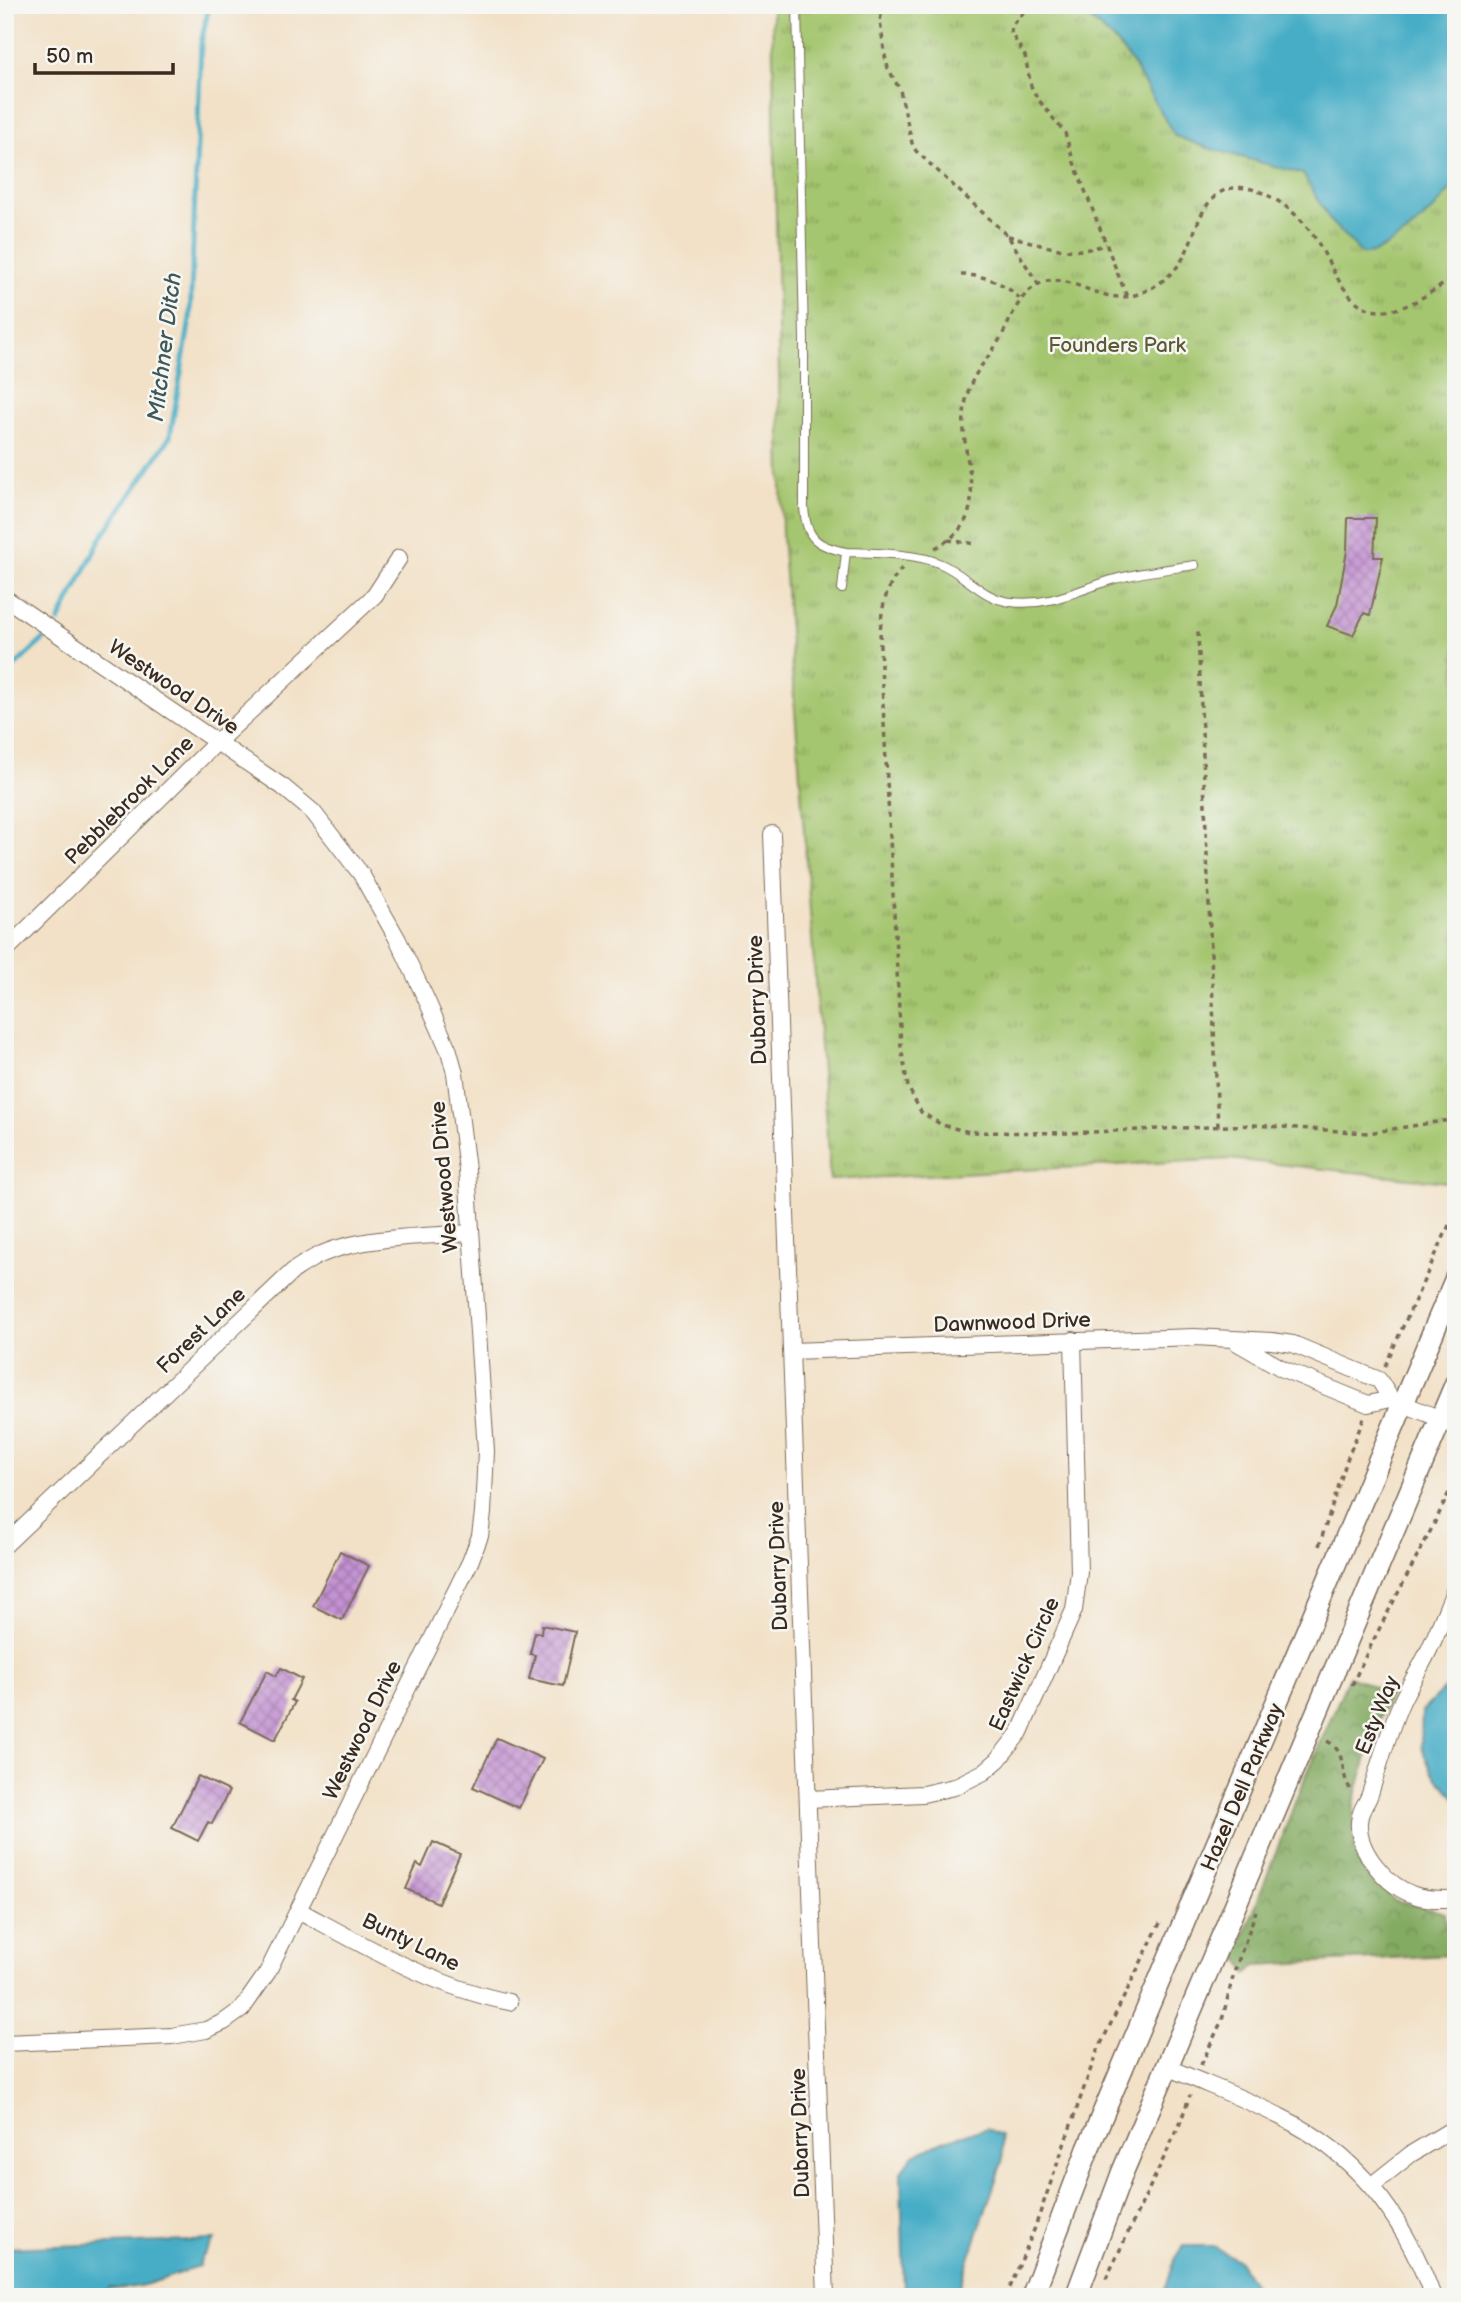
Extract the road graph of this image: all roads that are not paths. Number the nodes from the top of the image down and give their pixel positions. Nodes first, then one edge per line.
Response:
1 (797, 5) edge
2 (846, 552) junction
3 (399, 558) dead end
4 (1195, 565) dead end
5 (842, 589) dead end
6 (5, 598) edge
7 (217, 741) junction
8 (772, 834) dead end
9 (5, 951) edge
10 (470, 1233) junction
11 (1456, 1278) edge
12 (1073, 1340) junction
13 (1234, 1340) junction
14 (791, 1351) junction
15 (1456, 1383) edge
16 (1397, 1401) junction
17 (1448, 1422) edge
18 (5, 1545) edge
19 (1456, 1587) edge
20 (808, 1799) junction
21 (1456, 1899) edge
22 (298, 1910) junction
23 (509, 2002) dead end
24 (5, 2043) edge
25 (1167, 2067) junction
26 (1456, 2127) edge
27 (1372, 2185) junction
28 (826, 2297) edge
29 (1032, 2297) edge
30 (1076, 2297) edge
31 (1433, 2297) edge

1 - 2 lane
2 - 4 lane
2 - 5 lane
3 - 7 street, Pebblebrook Lane
6 - 7 street, Westwood Drive
7 - 9 street, Pebblebrook Lane
7 - 10 street, Westwood Drive
8 - 14 street, Dubarry Drive
10 - 18 street, Forest Lane
10 - 22 street, Westwood Drive
11 - 16 main road, Hazel Dell Parkway
12 - 13 street, Dawnwood Drive
12 - 14 street, Dawnwood Drive
12 - 20 street, Eastwick Circle
13 - 16 street, Dawnwood Drive
13 - 16 street, Dawnwood Drive
14 - 20 street, Dubarry Drive
15 - 17 main road, Hazel Dell Parkway
16 - 17 street, Dawnwood Drive
16 - 29 main road, Hazel Dell Parkway
17 - 25 main road, Hazel Dell Parkway
19 - 21 street, Esty Way
20 - 28 street, Dubarry Drive
22 - 23 street, Bunty Lane
22 - 24 street, Westwood Drive
25 - 27 street
25 - 30 main road, Hazel Dell Parkway
26 - 27 street
27 - 31 street

